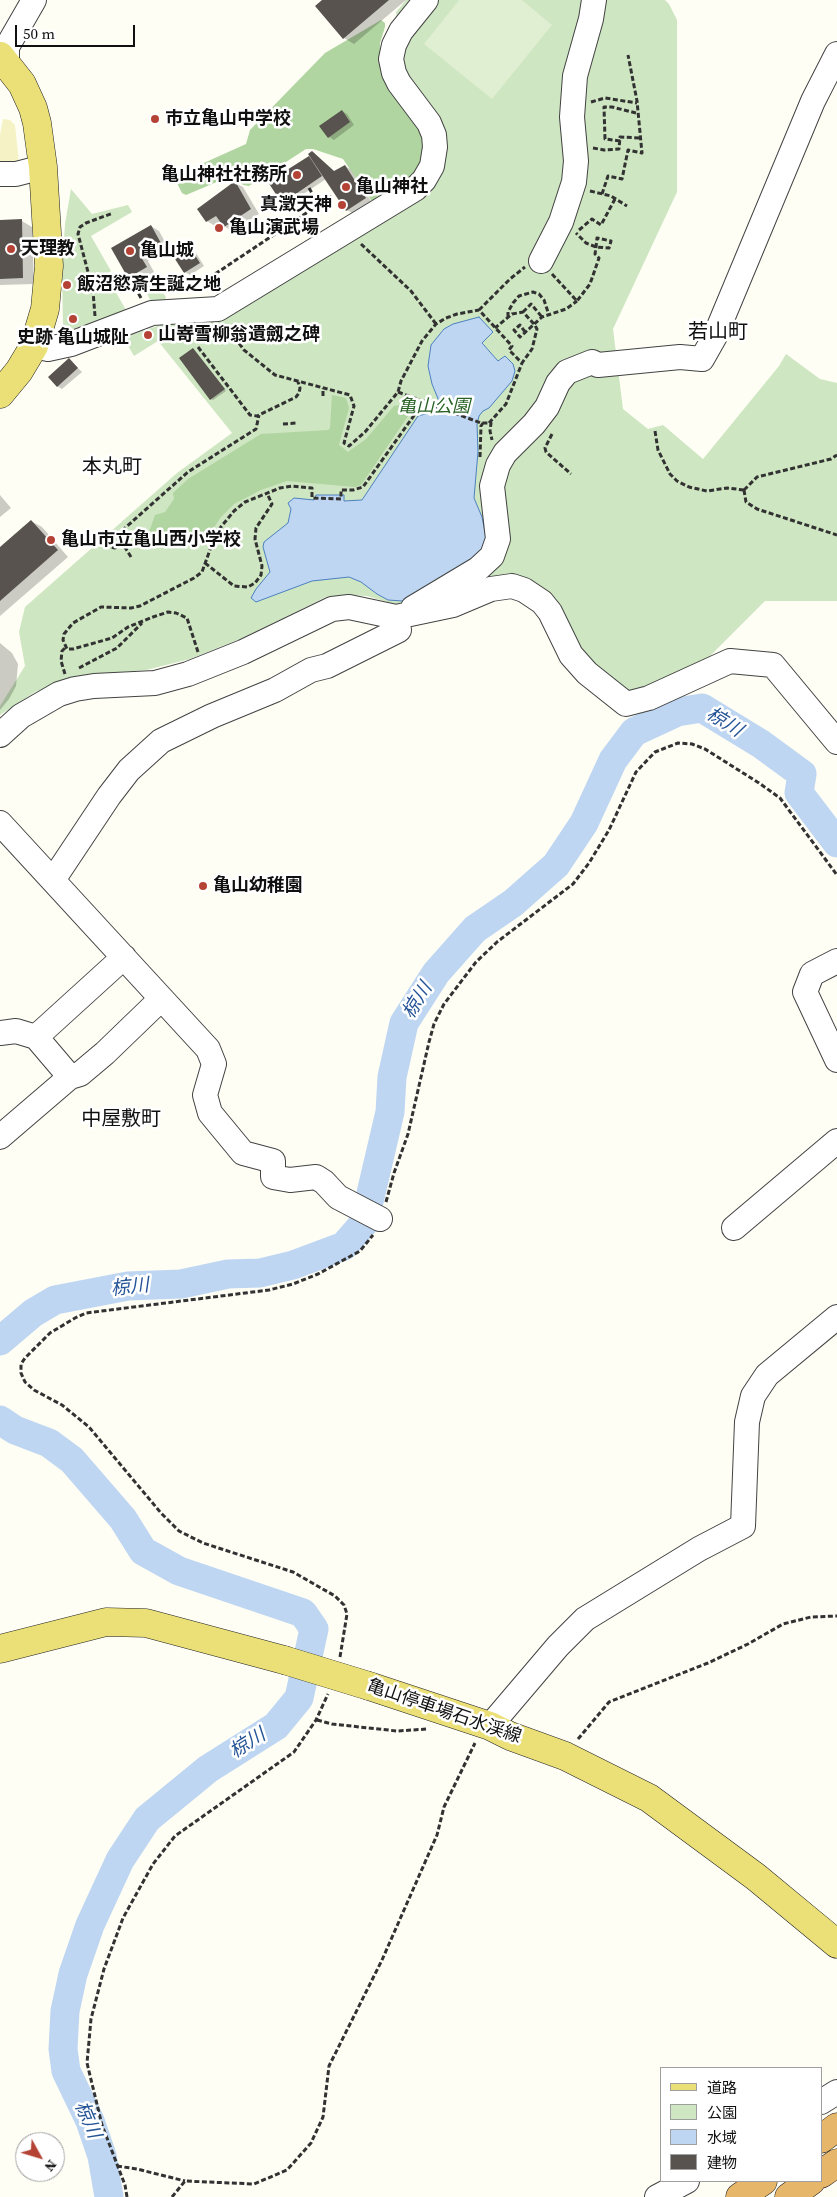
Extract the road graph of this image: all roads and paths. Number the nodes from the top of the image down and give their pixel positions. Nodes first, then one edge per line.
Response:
1 (34, 0) edge
2 (426, 0) edge
3 (594, 0) edge
4 (837, 54) edge
5 (628, 55) dead end
6 (3, 59) edge
7 (573, 102) junction
8 (636, 103) junction
9 (636, 113) junction
10 (641, 138) junction
11 (620, 141) junction
12 (576, 146) junction
13 (619, 149) junction
14 (628, 150) junction
15 (44, 167) junction
16 (0, 174) edge
17 (309, 188) dead end
18 (572, 190) junction
19 (602, 194) junction
20 (313, 195) dead end
21 (332, 196) dead end
22 (615, 199) junction
23 (627, 206) dead end
24 (113, 213) dead end
25 (576, 232) dead end
26 (360, 243) dead end
27 (596, 247) junction
28 (541, 261) junction
29 (209, 278) dead end
30 (577, 301) junction
31 (479, 310) junction
32 (523, 312) junction
33 (549, 315) junction
34 (508, 317) junction
35 (542, 317) junction
36 (224, 322) dead end
37 (96, 324) dead end
38 (436, 324) junction
39 (534, 324) junction
40 (495, 328) junction
41 (526, 332) dead end
42 (34, 346) junction
43 (198, 347) dead end
44 (522, 363) junction
45 (298, 382) junction
46 (323, 388) junction
47 (398, 392) junction
48 (0, 394) edge
49 (323, 396) dead end
50 (426, 401) junction
51 (543, 413) junction
52 (259, 415) junction
53 (297, 423) dead end
54 (482, 423) dead end
55 (488, 423) dead end
56 (283, 424) dead end
57 (655, 430) dead end
58 (837, 455) edge
59 (572, 474) dead end
60 (744, 490) junction
61 (267, 493) junction
62 (837, 535) edge
63 (131, 557) dead end
64 (205, 563) junction
65 (401, 615) junction
66 (142, 622) junction
67 (66, 647) junction
68 (200, 661) dead end
69 (66, 674) junction
70 (61, 680) dead end
71 (0, 735) edge
72 (837, 742) edge
73 (0, 823) edge
74 (837, 875) edge
75 (53, 880) junction
76 (124, 957) junction
77 (837, 961) edge
78 (161, 999) junction
79 (0, 1033) edge
80 (36, 1037) junction
81 (837, 1060) edge
82 (70, 1077) junction
83 (0, 1138) edge
84 (837, 1141) edge
85 (379, 1218) junction
86 (734, 1228) dead end
87 (837, 1317) edge
88 (837, 1616) edge
89 (0, 1649) edge
90 (340, 1658) dead end
91 (330, 1686) dead end
92 (316, 1720) junction
93 (490, 1726) junction
94 (432, 1728) dead end
95 (565, 1756) junction
96 (837, 1944) edge
97 (837, 2092) edge
98 (822, 2101) edge
99 (837, 2127) edge
100 (822, 2138) edge
101 (837, 2163) edge
102 (117, 2166) junction
103 (822, 2173) edge
104 (185, 2181) junction
105 (684, 2182) edge
106 (762, 2182) edge
107 (810, 2182) edge
108 (127, 2197) edge
109 (172, 2197) edge
110 (657, 2197) edge
111 (740, 2197) edge
112 (788, 2197) edge

1 - 6 street
2 - 42 street
3 - 7 street
4 - 51 street
5 - 8 path
6 - 15 main road
7 - 8 path
7 - 12 street
8 - 9 path
9 - 10 path
9 - 11 path
10 - 11 path
10 - 14 path
11 - 13 path
12 - 13 path
12 - 18 street
13 - 14 path
14 - 19 path
15 - 16 street
15 - 42 main road
17 - 20 path
18 - 19 path
18 - 28 street
19 - 22 path
21 - 29 path
22 - 23 path
22 - 25 path
24 - 37 path
26 - 38 path
27 - 27 path
27 - 30 path
28 - 30 path
28 - 31 path
30 - 33 path
31 - 38 path
31 - 40 path
32 - 34 path
32 - 35 path
32 - 39 path
33 - 34 path
33 - 35 path
34 - 40 path
35 - 39 path
36 - 45 path
38 - 47 path
39 - 41 path
39 - 44 path
40 - 44 path
42 - 48 main road
43 - 52 path
44 - 55 path
45 - 46 path
45 - 52 path
46 - 47 path
46 - 49 path
47 - 50 path
50 - 54 path
50 - 61 path
51 - 59 path
51 - 65 street
52 - 63 path
53 - 56 path
57 - 60 path
58 - 60 path
60 - 62 path
61 - 64 path
61 - 64 path
64 - 67 path
65 - 71 street
65 - 72 street
65 - 75 street
66 - 67 path
66 - 68 path
66 - 69 path
67 - 69 path
69 - 70 path
73 - 75 street
74 - 85 path
75 - 76 street
76 - 78 street
76 - 80 street
77 - 81 street
78 - 82 street
78 - 85 street
79 - 80 street
80 - 82 street
82 - 83 street
84 - 86 street
85 - 90 path
87 - 93 street
88 - 95 path
89 - 93 main road, 亀山停車場石水渓線, bridge
91 - 92 path
92 - 94 path
92 - 102 path
93 - 95 main road, 亀山停車場石水渓線
93 - 104 path
95 - 96 main road, 亀山停車場石水渓線
97 - 98 street
99 - 100 highway
101 - 103 highway
102 - 104 path
102 - 108 path
104 - 109 path
105 - 110 street
106 - 111 highway
107 - 112 highway

